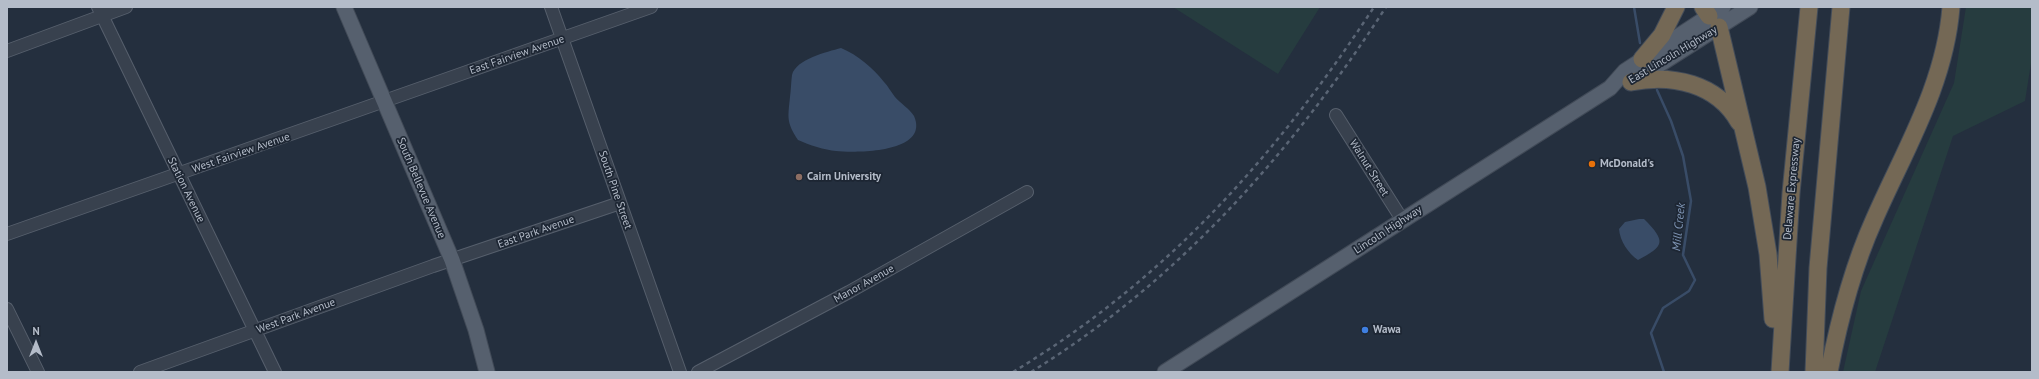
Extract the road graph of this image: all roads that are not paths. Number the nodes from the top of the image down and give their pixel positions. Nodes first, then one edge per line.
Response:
1 (126, 7) edge
2 (344, 7) edge
3 (551, 7) edge
4 (651, 7) edge
5 (1676, 7) edge
6 (1750, 7) edge
7 (1809, 7) edge
8 (1841, 7) edge
9 (1951, 7) edge
10 (100, 11) edge
11 (1713, 14) edge
12 (562, 39) junction
13 (7, 51) edge
14 (1642, 59) junction
15 (1631, 82) junction
16 (1610, 88) junction
17 (384, 101) junction
18 (1336, 115) dead end
19 (1745, 131) junction
20 (179, 174) junction
21 (1027, 192) dead end
22 (620, 203) junction
23 (1403, 220) junction
24 (7, 234) edge
25 (452, 260) junction
26 (7, 309) edge
27 (255, 331) junction
28 (38, 372) edge
29 (140, 372) edge
30 (275, 372) edge
31 (487, 372) edge
32 (680, 372) edge
33 (698, 372) edge
34 (1165, 372) edge
35 (1778, 372) edge
36 (1814, 372) edge
37 (1829, 372) edge

1 - 10 street
2 - 17 main road, South Bellevue Avenue
3 - 12 street, South Pine Street
4 - 12 street, East Fairview Avenue
5 - 14 highway
6 - 11 main road, East Lincoln Highway
7 - 35 highway, Delaware Expressway
8 - 36 highway
9 - 37 highway
10 - 13 street
10 - 20 street, Station Avenue
11 - 14 main road, East Lincoln Highway
11 - 15 main road, East Lincoln Highway
11 - 19 highway
12 - 17 street, East Fairview Avenue
12 - 22 street, South Pine Street
14 - 16 main road, East Lincoln Highway
15 - 16 main road, East Lincoln Highway
15 - 19 highway
16 - 23 main road, Lincoln Highway
17 - 20 street, West Fairview Avenue
17 - 25 main road, South Bellevue Avenue
18 - 23 street, Walnut Street
19 - 35 highway
20 - 24 street, West Fairview Avenue
20 - 27 street, Station Avenue
21 - 33 street, Manor Avenue
22 - 25 street, East Park Avenue
22 - 32 street, South Pine Street
23 - 34 main road, Lincoln Highway
25 - 27 street, West Park Avenue
25 - 31 main road, South Bellevue Avenue
26 - 28 street
27 - 29 street, West Park Avenue
27 - 30 street, Station Avenue

